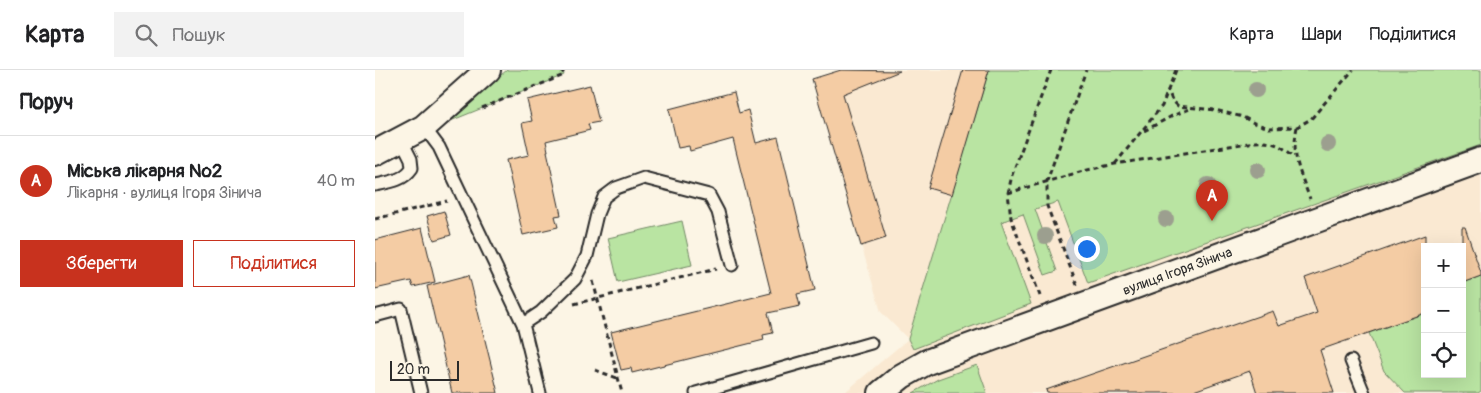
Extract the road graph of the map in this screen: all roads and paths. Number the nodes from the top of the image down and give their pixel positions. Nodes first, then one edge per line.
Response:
1 (488, 70) edge
2 (561, 70) edge
3 (1051, 70) edge
4 (1086, 70) edge
5 (1176, 70) edge
6 (1353, 70) edge
7 (1168, 90) junction
8 (1191, 109) junction
9 (478, 110) dead end
10 (424, 127) junction
11 (1297, 127) junction
12 (1142, 132) junction
13 (401, 140) junction
14 (375, 153) edge
15 (1295, 157) junction
16 (1481, 160) edge
17 (1115, 164) junction
18 (1047, 181) junction
19 (375, 185) edge
20 (1008, 193) junction
21 (463, 197) junction
22 (1310, 200) dead end
23 (375, 219) edge
24 (732, 265) joint
25 (1070, 267) dead end
26 (1034, 280) dead end
27 (375, 316) edge
28 (523, 324) junction
29 (871, 343) dead end
30 (1351, 361) dead end
31 (595, 370) dead end
32 (618, 379) junction
33 (421, 393) edge
34 (540, 393) edge
35 (621, 393) edge
36 (696, 393) edge
37 (881, 393) edge
38 (1364, 393) edge

1 - 10 street
2 - 9 path
3 - 20 path
4 - 18 path
5 - 7 path
6 - 11 path
7 - 8 path
7 - 12 path
8 - 11 path
8 - 12 path
10 - 13 street
10 - 21 lane
11 - 15 path
12 - 17 path
13 - 14 street
13 - 19 lane
15 - 17 path
15 - 22 path
16 - 37 street, вулиця Ігоря Зінича
17 - 18 path
18 - 20 path
18 - 25 path
20 - 26 path
21 - 23 path
21 - 28 lane
24 - 28 lane
24 - 32 path
27 - 33 lane
28 - 34 lane
29 - 36 lane
30 - 38 lane
31 - 32 path
32 - 35 path

